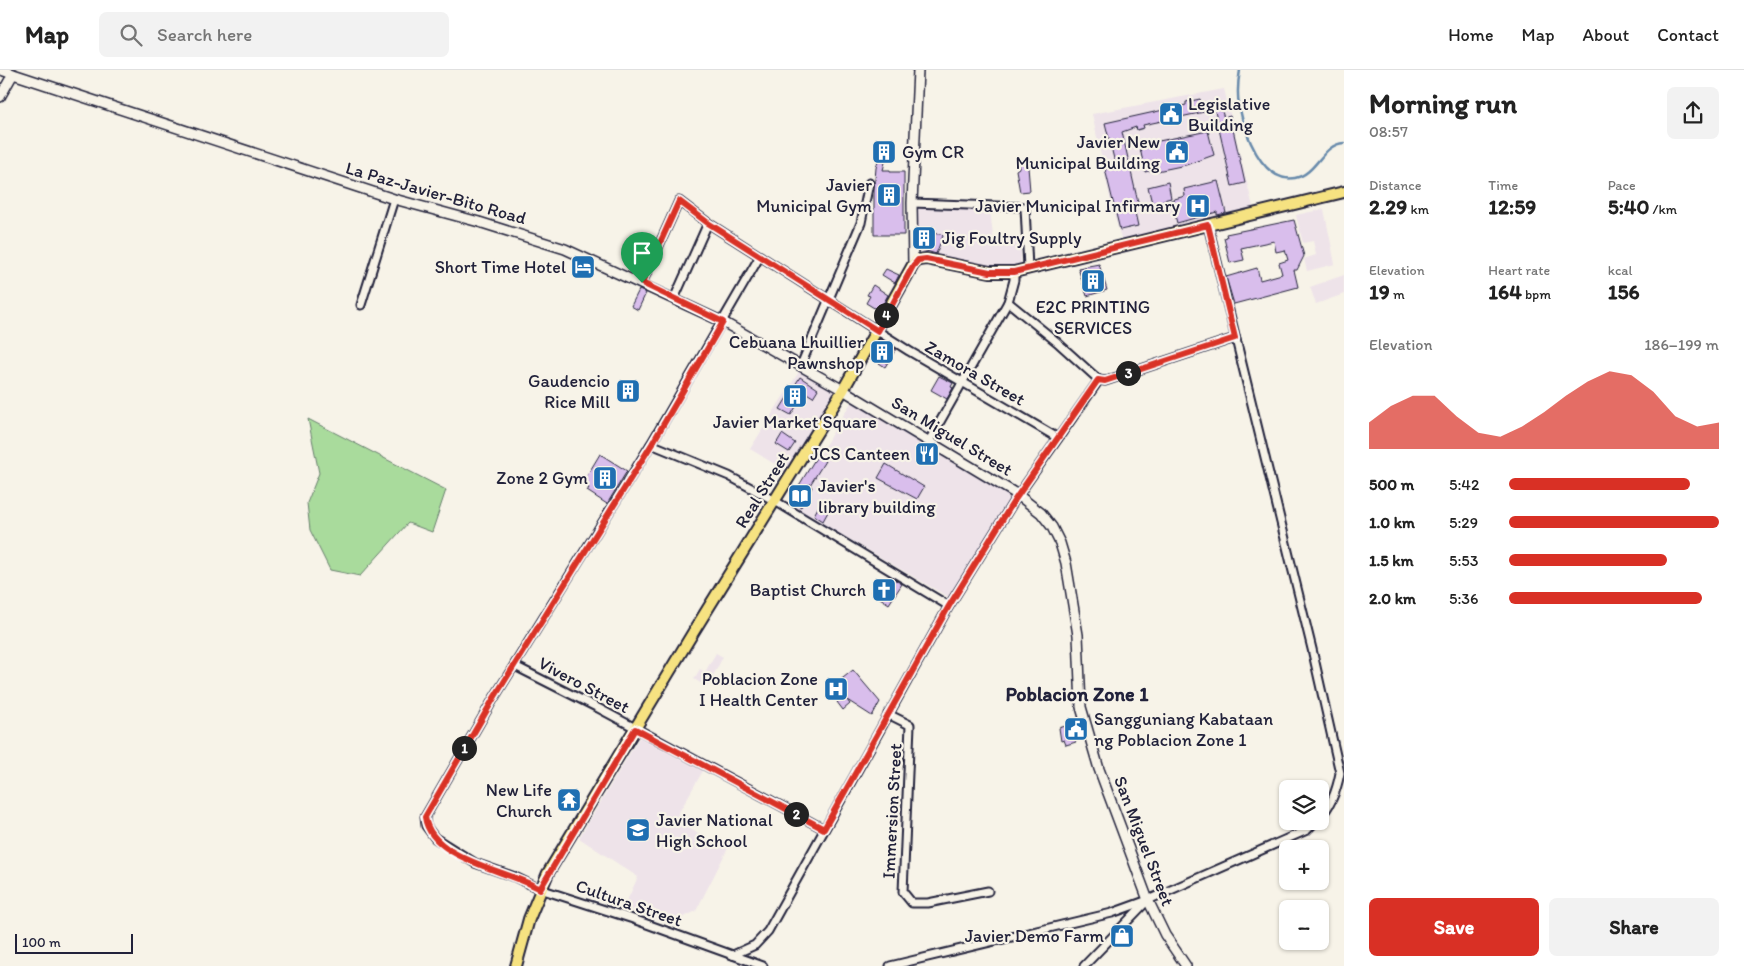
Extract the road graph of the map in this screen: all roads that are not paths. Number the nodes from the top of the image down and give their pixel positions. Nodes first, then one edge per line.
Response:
1 (1, 70) edge
2 (918, 70) edge
3 (13, 74) junction
4 (0, 97) edge
5 (869, 183) dead end
6 (1344, 192) edge
7 (394, 199) junction
8 (912, 203) junction
9 (708, 223) junction
10 (1208, 225) junction
11 (760, 256) junction
12 (913, 266) junction
13 (1028, 268) junction
14 (1014, 272) junction
15 (642, 283) junction
16 (674, 299) junction
17 (829, 300) junction
18 (1008, 302) junction
19 (362, 305) dead end
20 (723, 322) junction
21 (878, 331) junction
22 (1235, 338) junction
23 (801, 365) junction
24 (1098, 380) junction
25 (962, 382) junction
26 (842, 390) junction
27 (1058, 438) junction
28 (929, 441) junction
29 (652, 444) junction
30 (1018, 495) junction
31 (775, 501) junction
32 (949, 606) junction
33 (515, 666) junction
34 (888, 714) junction
35 (635, 729) junction
36 (1329, 806) edge
37 (824, 829) junction
38 (1307, 830) edge
39 (540, 889) junction
40 (988, 892) dead end
41 (1148, 900) junction
42 (733, 955) junction
43 (516, 966) edge
44 (763, 966) edge
45 (890, 966) edge
46 (1084, 966) edge
47 (1186, 966) edge

1 - 3 street, La Paz-Javier-Bito Road
2 - 8 street
3 - 4 street
3 - 7 street, La Paz-Javier-Bito Road
5 - 17 street
6 - 10 main road
7 - 15 street, La Paz-Javier-Bito Road
7 - 19 street
8 - 12 street
8 - 13 street
9 - 11 street
9 - 15 street
9 - 16 street
10 - 13 main road
10 - 22 street
11 - 17 street
11 - 20 street
12 - 14 main road
12 - 21 main road, Real Street
13 - 14 main road
14 - 18 street
15 - 16 street, La Paz-Javier-Bito Road
16 - 20 street, La Paz-Javier-Bito Road
17 - 21 street, Zamora Street
17 - 23 street
18 - 24 street
18 - 25 street
20 - 23 street, La Paz-Javier-Bito Road
20 - 29 street
21 - 25 street, Zamora Street
21 - 26 main road, Real Street
22 - 24 street
22 - 36 street
23 - 26 street, La Paz-Javier-Bito Road
24 - 27 street
25 - 27 street, Zamora Street
25 - 28 street
26 - 28 street, San Miguel Street
26 - 31 main road, Real Street
27 - 30 street
28 - 30 street, San Miguel Street
29 - 31 street
29 - 33 street
30 - 32 street
30 - 41 street, San Miguel Street
31 - 32 street
31 - 35 main road, Real Street
32 - 34 street
33 - 35 street, Vivero Street
33 - 39 street, Cultura Street
34 - 37 street
34 - 40 street, Immersion Street
35 - 37 street, Vivero Street
35 - 39 main road, Real Street
37 - 42 street
38 - 41 street
39 - 42 street, Cultura Street
39 - 43 main road, Real Street
41 - 45 street
41 - 46 street
41 - 47 street, San Miguel Street
42 - 44 street, Cultura Street

